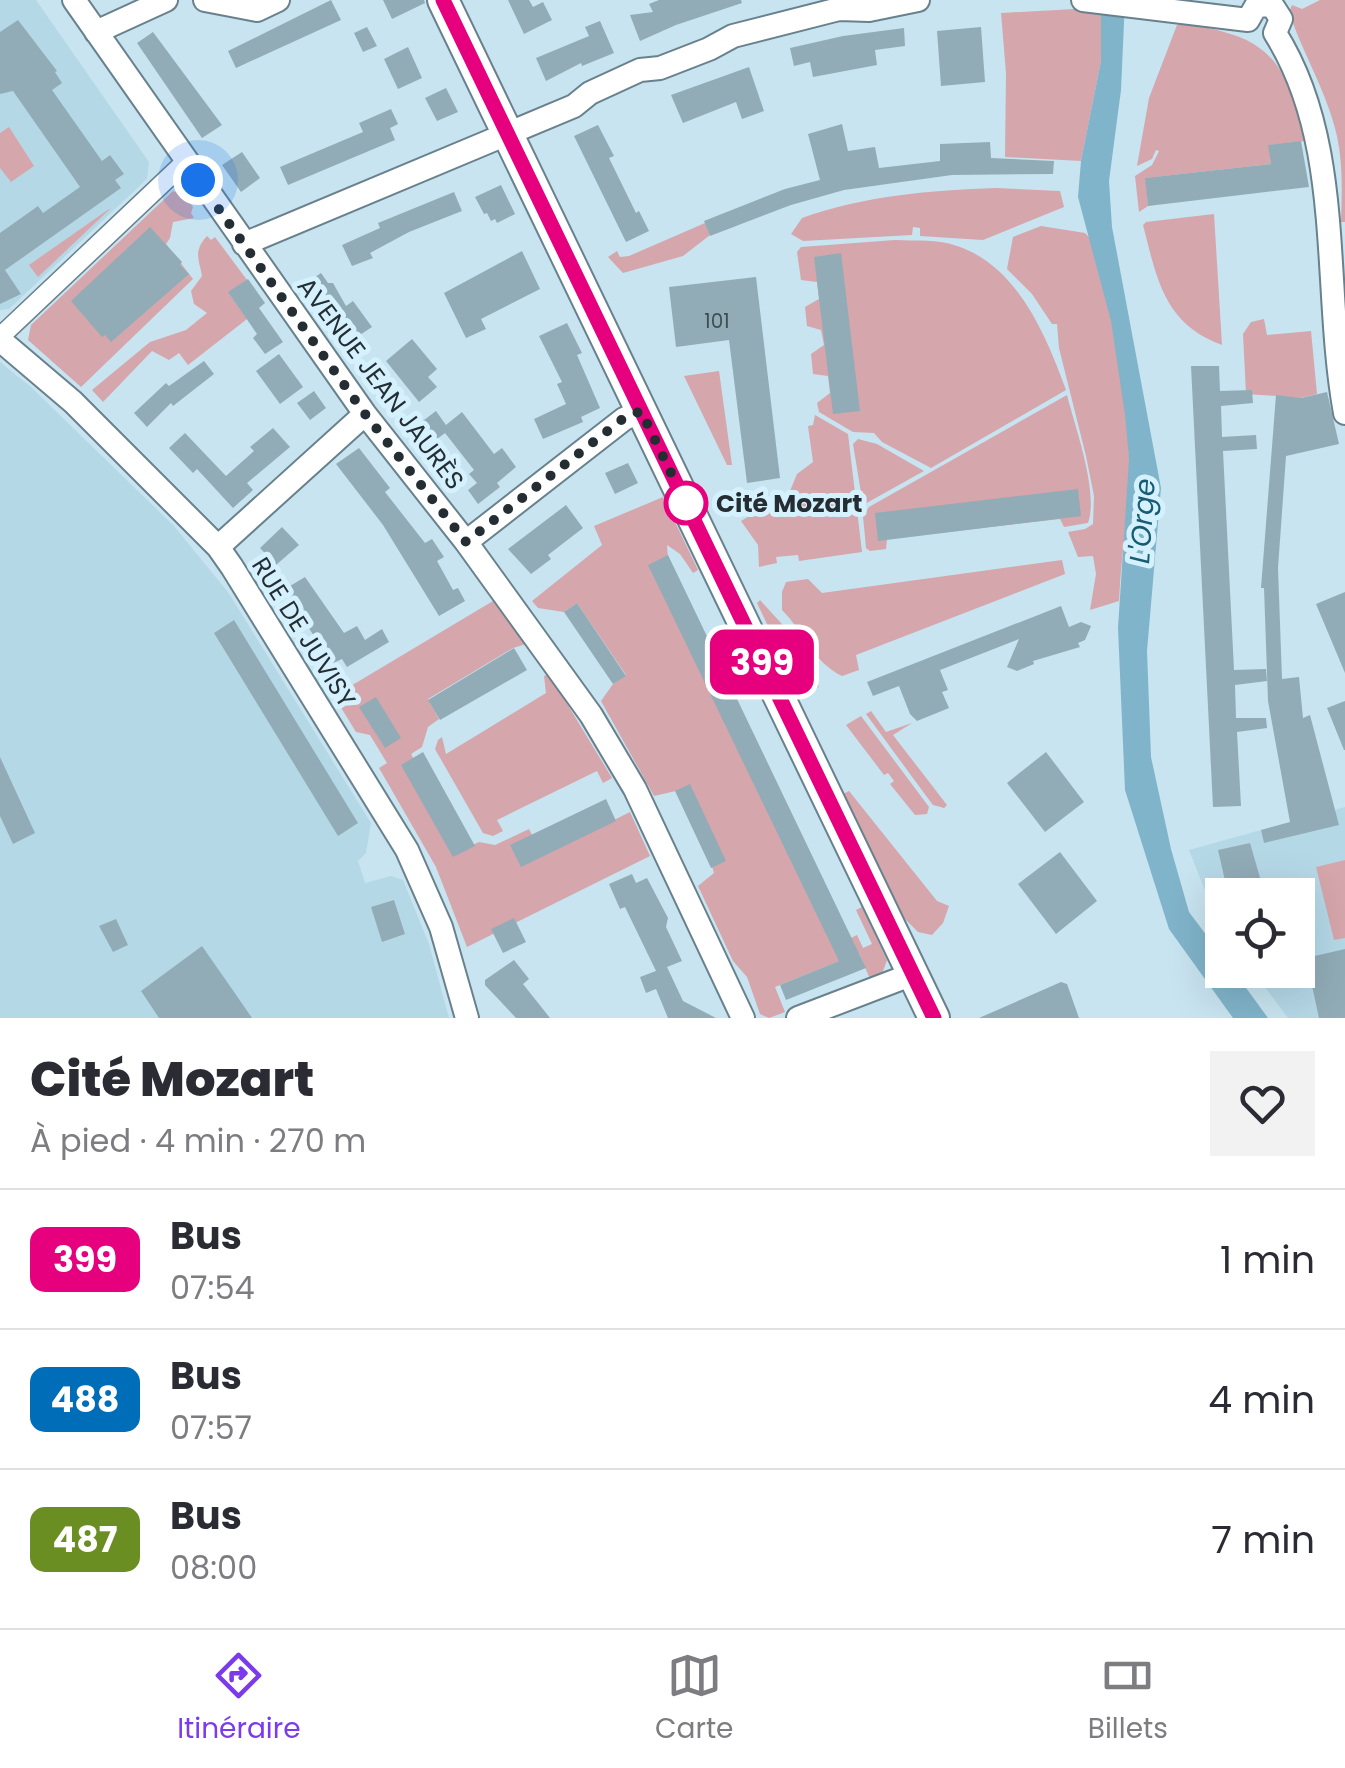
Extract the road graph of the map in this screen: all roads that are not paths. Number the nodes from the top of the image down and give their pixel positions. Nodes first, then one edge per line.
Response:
1 (74, 0) edge
2 (166, 0) edge
3 (205, 0) edge
4 (278, 0) edge
5 (443, 0) edge
6 (918, 0) edge
7 (1083, 0) edge
8 (96, 32) junction
9 (507, 132) junction
10 (185, 162) junction
11 (244, 244) junction
12 (0, 338) edge
13 (641, 411) junction
14 (1345, 413) edge
15 (365, 414) junction
16 (466, 542) junction
17 (218, 547) junction
18 (913, 974) junction
19 (467, 1018) edge
20 (743, 1018) edge
21 (798, 1018) edge
22 (934, 1018) edge

1 - 8 street, AVENUE JEAN JAURÈS
2 - 8 street
3 - 4 street
5 - 9 street
6 - 9 street
7 - 14 street
8 - 10 street, AVENUE JEAN JAURÈS
9 - 11 street
9 - 13 street
10 - 11 street, AVENUE JEAN JAURÈS
10 - 12 street
11 - 15 street, AVENUE JEAN JAURÈS
12 - 17 street, RUE DE JUVISY
13 - 16 street
13 - 18 street
15 - 16 street, AVENUE JEAN JAURÈS
15 - 17 street
16 - 20 street, AVENUE JEAN JAURÈS
17 - 19 street, RUE DE JUVISY
18 - 21 street
18 - 22 street

